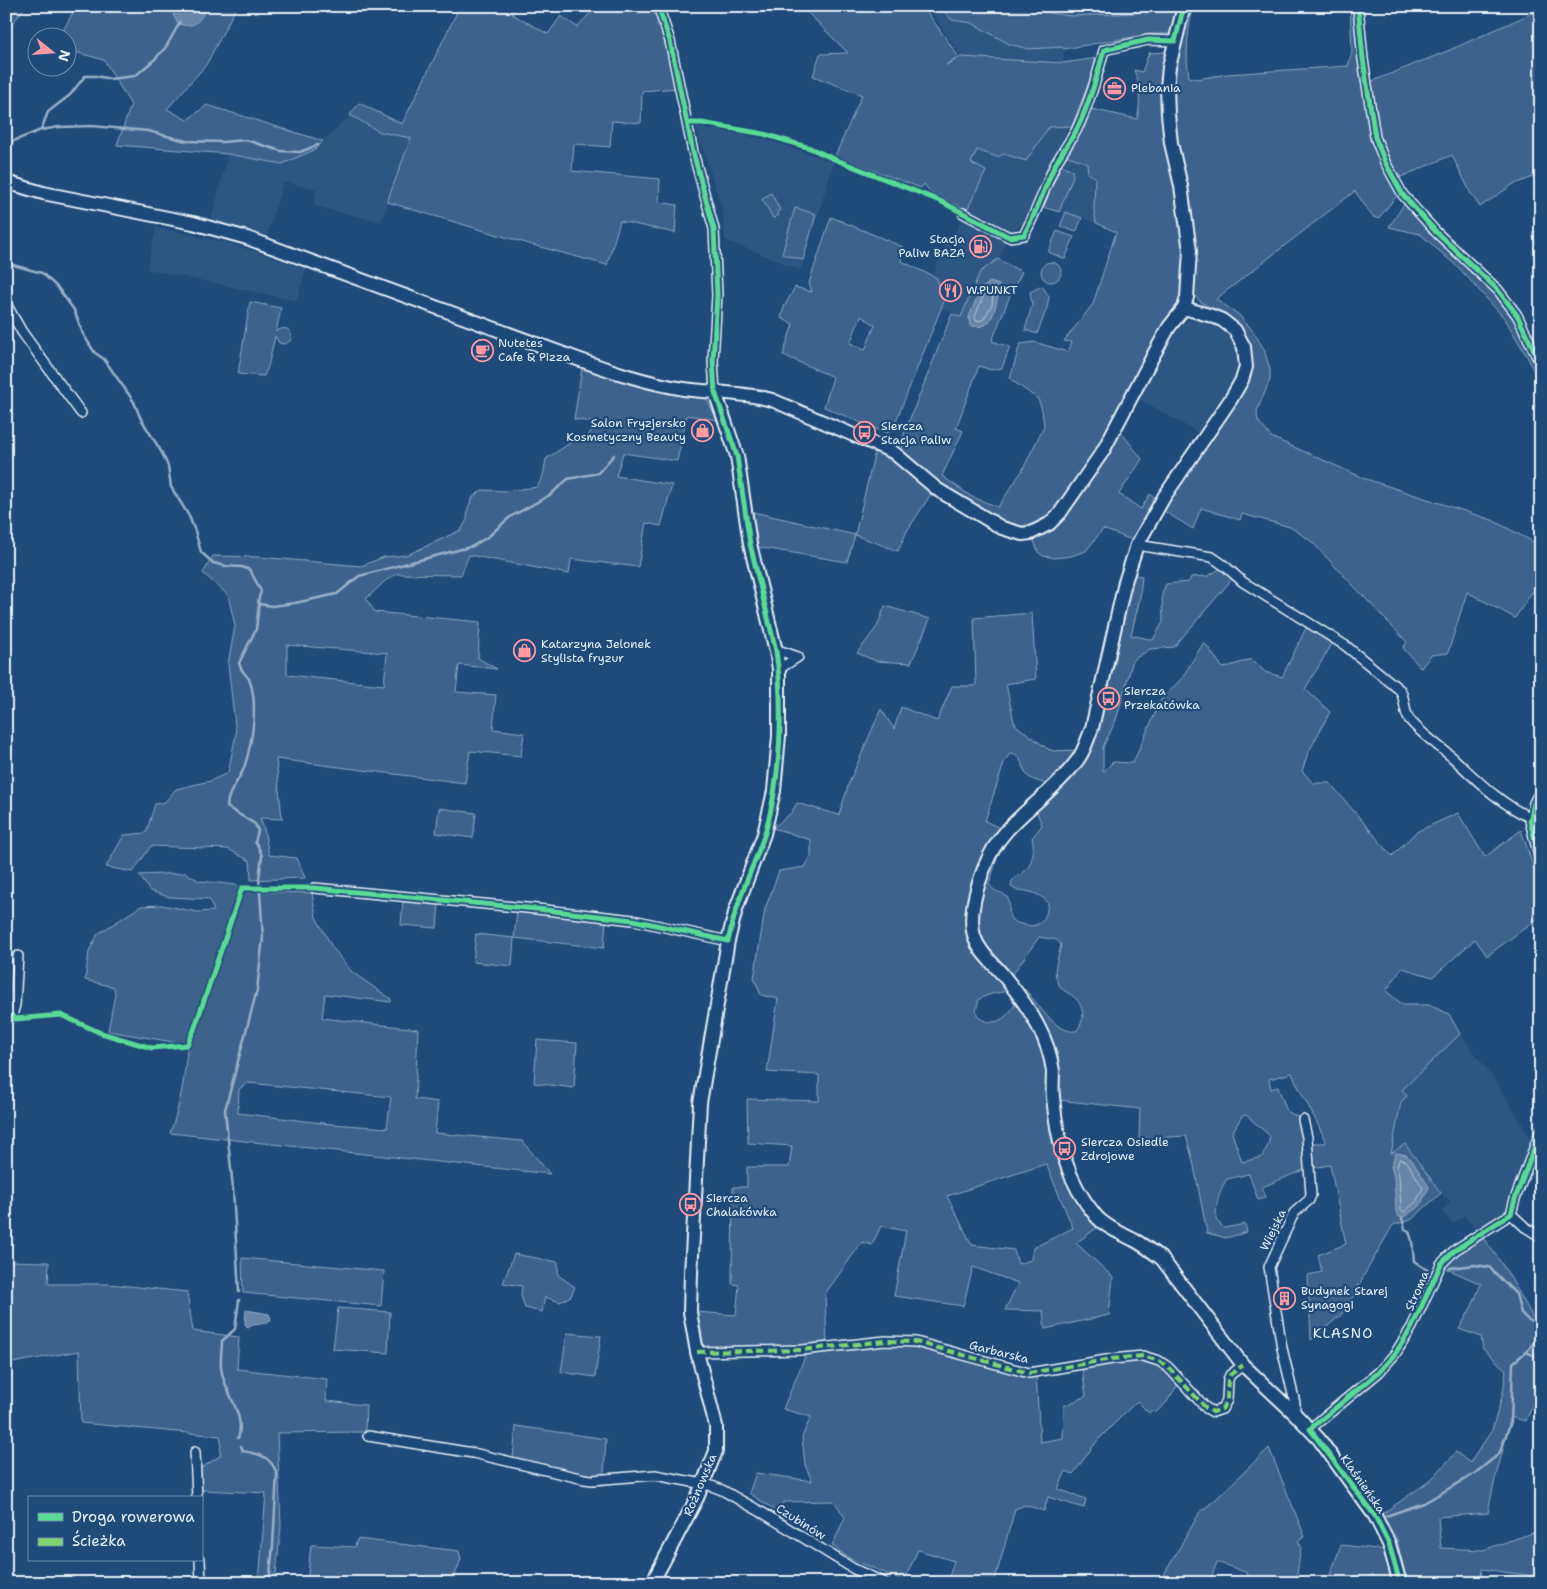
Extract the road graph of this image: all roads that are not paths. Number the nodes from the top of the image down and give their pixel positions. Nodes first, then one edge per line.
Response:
1 (658, 6) edge
2 (1184, 6) edge
3 (1358, 6) edge
4 (1175, 41) junction
5 (6, 182) edge
6 (963, 212) dead end
7 (6, 304) edge
8 (1184, 308) junction
9 (1541, 365) edge
10 (715, 392) junction
11 (81, 412) dead end
12 (1137, 545) junction
13 (775, 649) junction
14 (778, 669) junction
15 (1541, 789) edge
16 (1531, 818) junction
17 (1541, 865) edge
18 (314, 888) dead end
19 (728, 941) junction
20 (18, 956) dead end
21 (11, 1017) edge
22 (1303, 1120) dead end
23 (1541, 1130) edge
24 (1511, 1214) junction
25 (1541, 1238) edge
26 (697, 1352) junction
27 (1243, 1365) junction
28 (1295, 1414) junction
29 (1310, 1429) junction
30 (368, 1436) dead end
31 (196, 1452) dead end
32 (704, 1484) junction
33 (197, 1496) edge
34 (200, 1562) edge
35 (201, 1583) edge
36 (652, 1583) edge
37 (885, 1583) edge
38 (1400, 1583) edge

1 - 10 street
2 - 4 street
3 - 9 street
4 - 6 street
4 - 8 street
5 - 10 street
7 - 11 street
8 - 10 street
8 - 12 street, Klaśnieńska
10 - 13 street, Rożnowska
12 - 16 street
12 - 27 street, Klaśnieńska
13 - 14 street, Rożnowska
13 - 14 street
14 - 19 street, Rożnowska
15 - 16 street
16 - 17 street
18 - 19 street
19 - 26 street, Rożnowska
20 - 21 street
22 - 28 street, Wiejska
23 - 24 street
24 - 25 street
24 - 29 street, Stroma
26 - 27 street, Garbarska
26 - 32 street, Rożnowska
27 - 28 street, Klaśnieńska
28 - 29 street, Klaśnieńska
29 - 38 street, Klaśnieńska
30 - 32 street, Czubinów
31 - 33 street
32 - 36 street, Rożnowska
32 - 37 street, Czubinów
34 - 35 street

